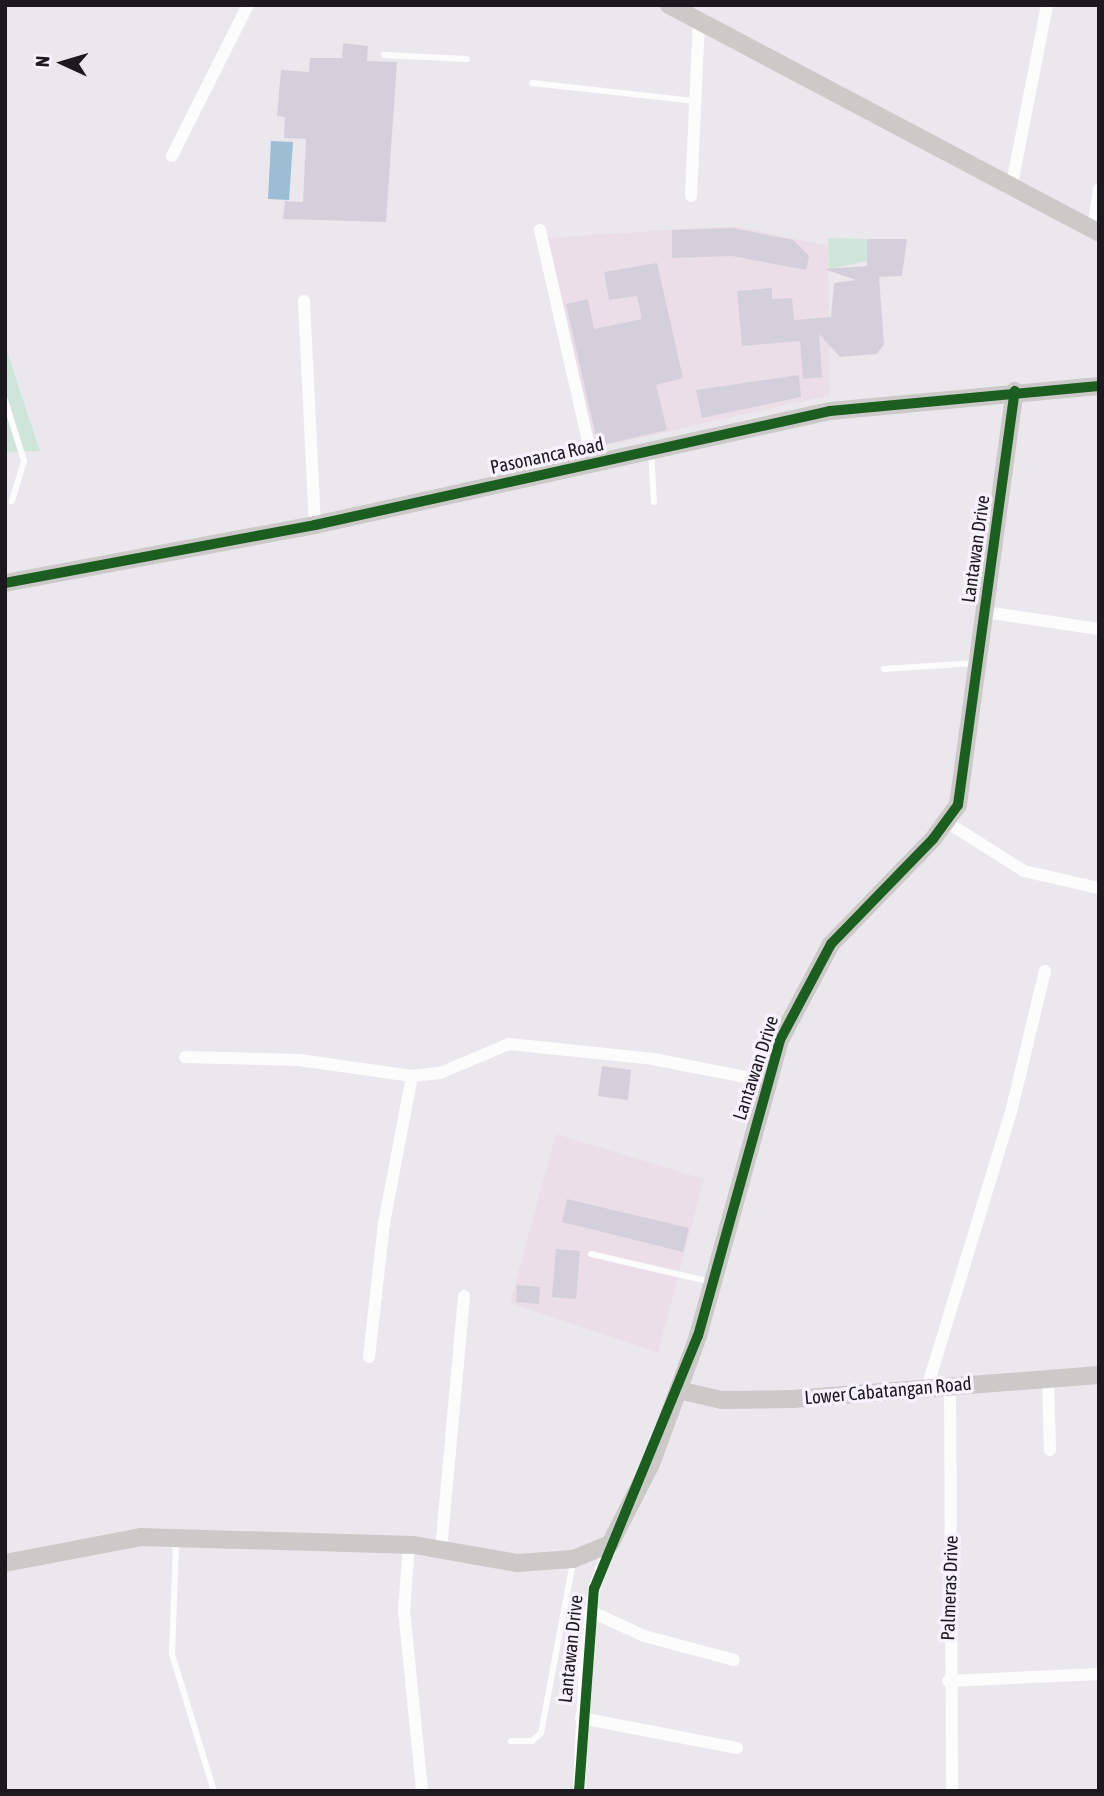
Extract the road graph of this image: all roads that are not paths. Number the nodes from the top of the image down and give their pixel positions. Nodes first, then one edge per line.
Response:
1 (248, 5) edge
2 (668, 5) edge
3 (1047, 5) edge
4 (699, 19) junction
5 (384, 55) dead end
6 (467, 59) dead end
7 (532, 83) dead end
8 (694, 101) junction
9 (172, 156) dead end
10 (1011, 189) junction
11 (1099, 189) edge
12 (691, 196) dead end
13 (540, 230) dead end
14 (1096, 231) edge
15 (304, 301) dead end
16 (1099, 386) edge
17 (1015, 391) junction
18 (5, 400) edge
19 (651, 451) junction
20 (593, 464) junction
21 (12, 501) dead end
22 (654, 502) dead end
23 (315, 525) junction
24 (5, 583) edge
25 (985, 612) junction
26 (1099, 629) edge
27 (977, 663) junction
28 (884, 669) dead end
29 (948, 823) junction
30 (1099, 888) edge
31 (1045, 971) dead end
32 (185, 1056) dead end
33 (412, 1076) junction
34 (766, 1081) junction
35 (591, 1254) dead end
36 (714, 1283) junction
37 (464, 1296) dead end
38 (369, 1357) dead end
39 (1099, 1375) edge
40 (1048, 1379) junction
41 (950, 1385) junction
42 (927, 1388) junction
43 (678, 1390) junction
44 (1050, 1450) dead end
45 (176, 1538) junction
46 (610, 1544) junction
47 (409, 1545) junction
48 (441, 1550) junction
49 (573, 1559) junction
50 (5, 1563) edge
51 (590, 1611) junction
52 (734, 1660) dead end
53 (1099, 1674) edge
54 (948, 1681) junction
55 (581, 1718) junction
56 (511, 1741) dead end
57 (737, 1748) dead end
58 (214, 1791) edge
59 (422, 1791) edge
60 (579, 1791) edge
61 (952, 1791) edge

1 - 9 street
2 - 4 street
3 - 10 street
4 - 8 street
4 - 10 street
5 - 6 lane
7 - 8 lane
8 - 12 street
10 - 14 street
11 - 14 street
13 - 20 street
15 - 23 street
16 - 17 street, Pasonanca Road
17 - 19 street, Pasonanca Road
17 - 25 street, Lantawan Drive
18 - 21 lane
19 - 20 street, Pasonanca Road
19 - 22 lane
20 - 23 street, Pasonanca Road
23 - 24 street, Pasonanca Road
25 - 26 street
25 - 27 street, Lantawan Drive
27 - 28 lane
27 - 29 street, Lantawan Drive
29 - 30 street
29 - 34 street, Lantawan Drive
31 - 42 street
32 - 33 street
33 - 34 street
33 - 38 street
34 - 36 street, Lantawan Drive
35 - 36 lane
36 - 43 street, Lantawan Drive
37 - 48 street
39 - 40 street, Lower Cabatangan Road
40 - 41 street, Lower Cabatangan Road
40 - 44 street
41 - 42 street, Lower Cabatangan Road
41 - 54 street, Palmeras Drive
42 - 43 street, Lower Cabatangan Road
43 - 46 street, Lantawan Drive
45 - 47 street
45 - 50 street
45 - 58 lane
46 - 49 street
46 - 51 street, Lantawan Drive
47 - 48 street
47 - 59 street
48 - 49 street
49 - 56 lane
51 - 52 street
51 - 55 street, Lantawan Drive
53 - 54 street
54 - 61 street, Palmeras Drive
55 - 57 street
55 - 60 street, Lantawan Drive

